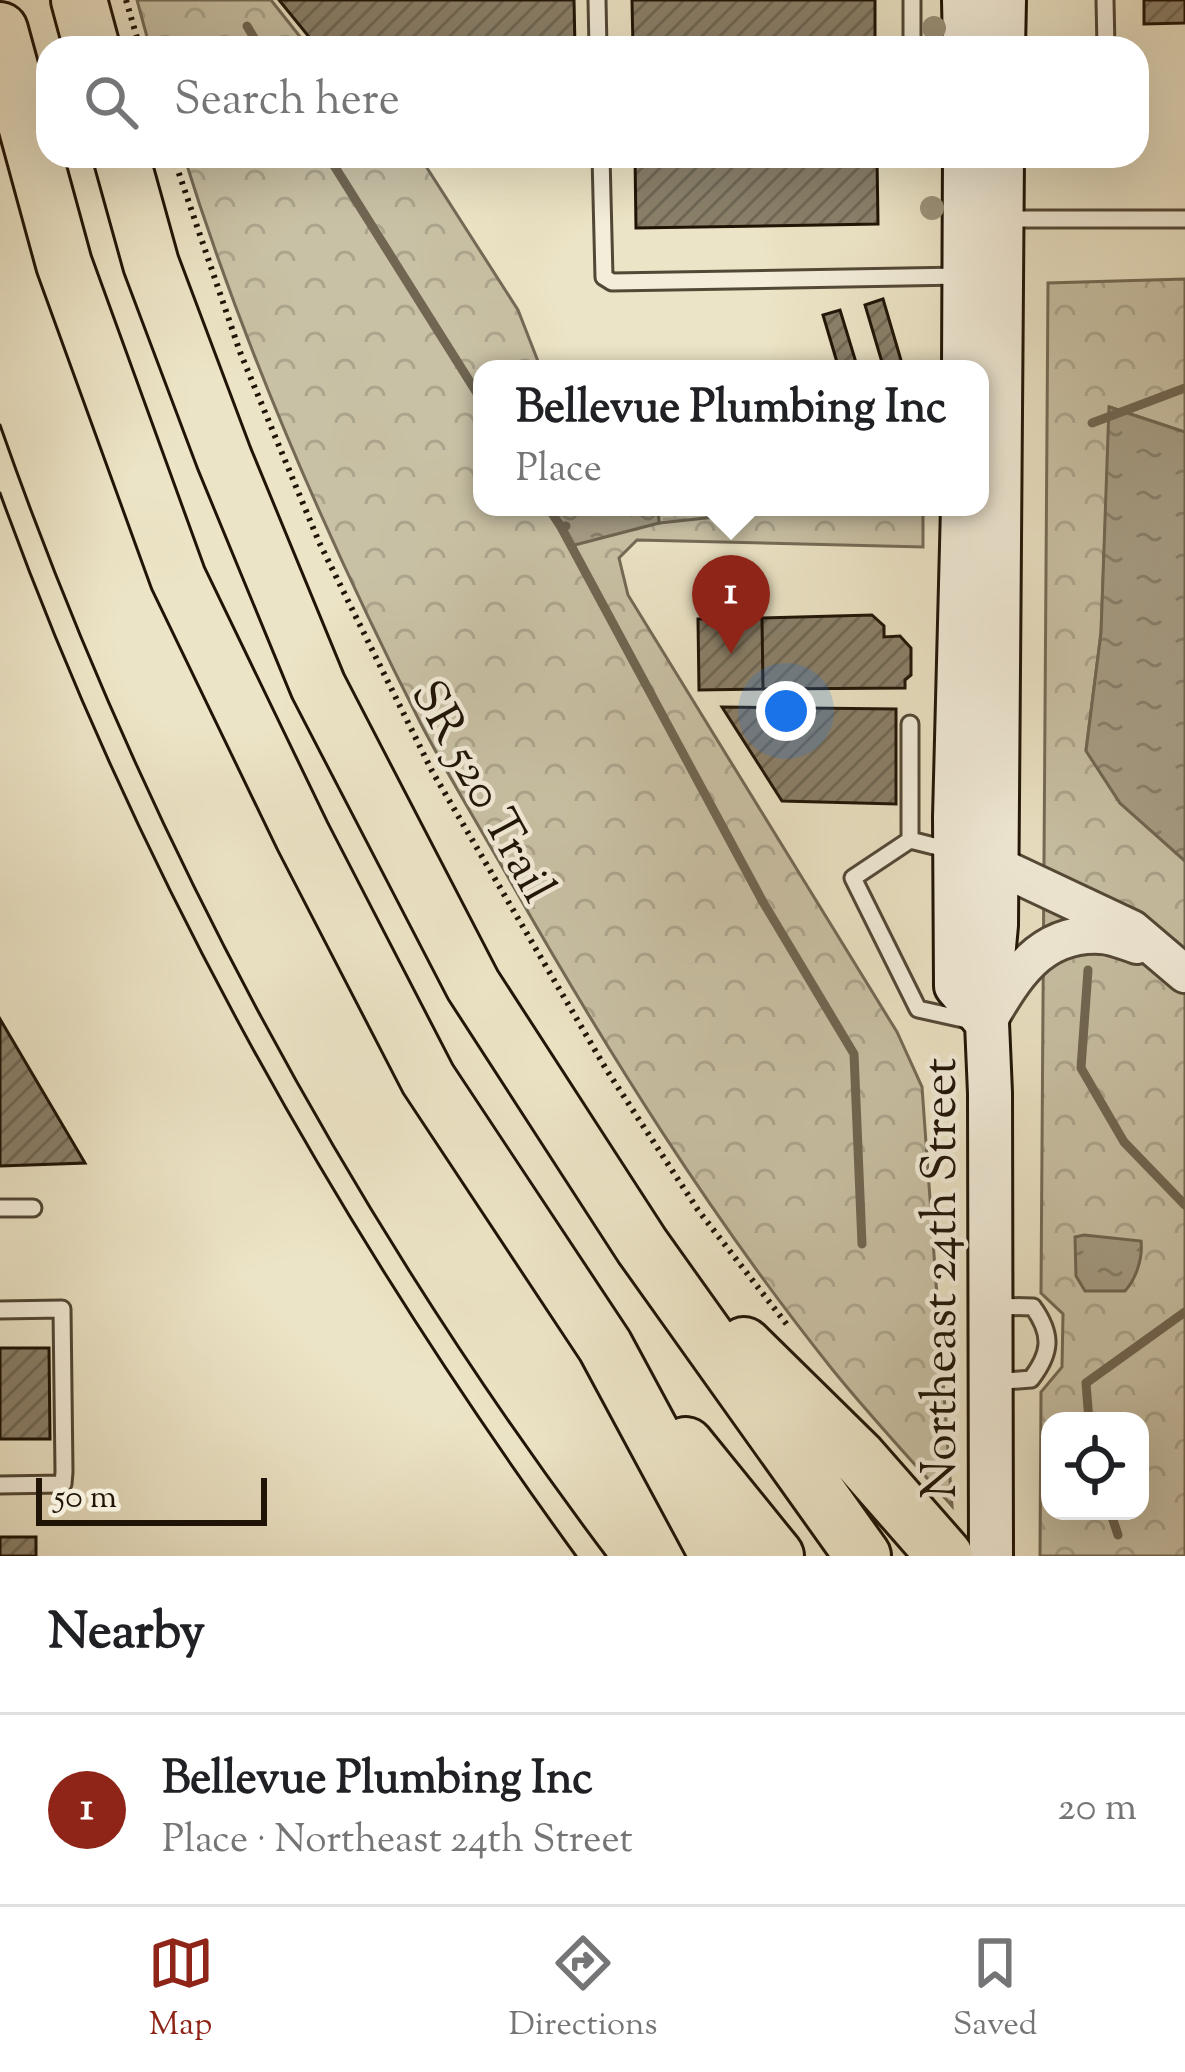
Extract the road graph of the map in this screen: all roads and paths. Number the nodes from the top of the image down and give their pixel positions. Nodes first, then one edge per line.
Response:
1 (79, 0) edge
2 (126, 0) edge
3 (597, 0) edge
4 (912, 0) edge
5 (964, 0) edge
6 (1004, 0) edge
7 (1106, 0) edge
8 (0, 30) edge
9 (89, 36) edge
10 (136, 36) edge
11 (598, 36) edge
12 (912, 36) edge
13 (965, 36) edge
14 (1004, 36) edge
15 (1106, 36) edge
16 (36, 162) edge
17 (38, 168) edge
18 (124, 168) edge
19 (177, 168) edge
20 (601, 168) edge
21 (965, 168) edge
22 (1002, 168) edge
23 (1002, 219) junction
24 (1185, 219) edge
25 (964, 276) junction
26 (964, 360) edge
27 (963, 516) edge
28 (959, 692) junction
29 (910, 724) dead end
30 (910, 840) junction
31 (955, 851) junction
32 (996, 865) junction
33 (1171, 962) edge
34 (987, 1023) junction
35 (0, 1208) edge
36 (33, 1208) dead end
37 (642, 1246) junction
38 (0, 1310) edge
39 (801, 1342) dead end
40 (605, 1346) junction
41 (0, 1485) edge
42 (718, 1556) edge
43 (776, 1556) edge
44 (863, 1556) edge
45 (945, 1556) edge
46 (991, 1556) edge

1 - 9 highway
2 - 10 path
3 - 11 lane
4 - 12 lane
5 - 13 main road
6 - 14 main road
7 - 15 lane
8 - 16 highway
17 - 40 highway
18 - 37 highway
19 - 39 path, SR 520 Trail
20 - 25 lane
21 - 25 main road
22 - 23 main road
23 - 24 lane
23 - 32 main road
25 - 26 main road
27 - 28 main road, Northeast 24th Street
28 - 31 main road, Northeast 24th Street
28 - 32 main road
29 - 30 lane
30 - 31 lane
30 - 34 lane
31 - 34 main road, Northeast 24th Street
32 - 33 street
32 - 34 main road
33 - 34 street
34 - 46 main road, Northeast 24th Street
35 - 36 lane
37 - 44 highway
37 - 45 highway
38 - 41 lane
40 - 42 highway
40 - 43 highway

